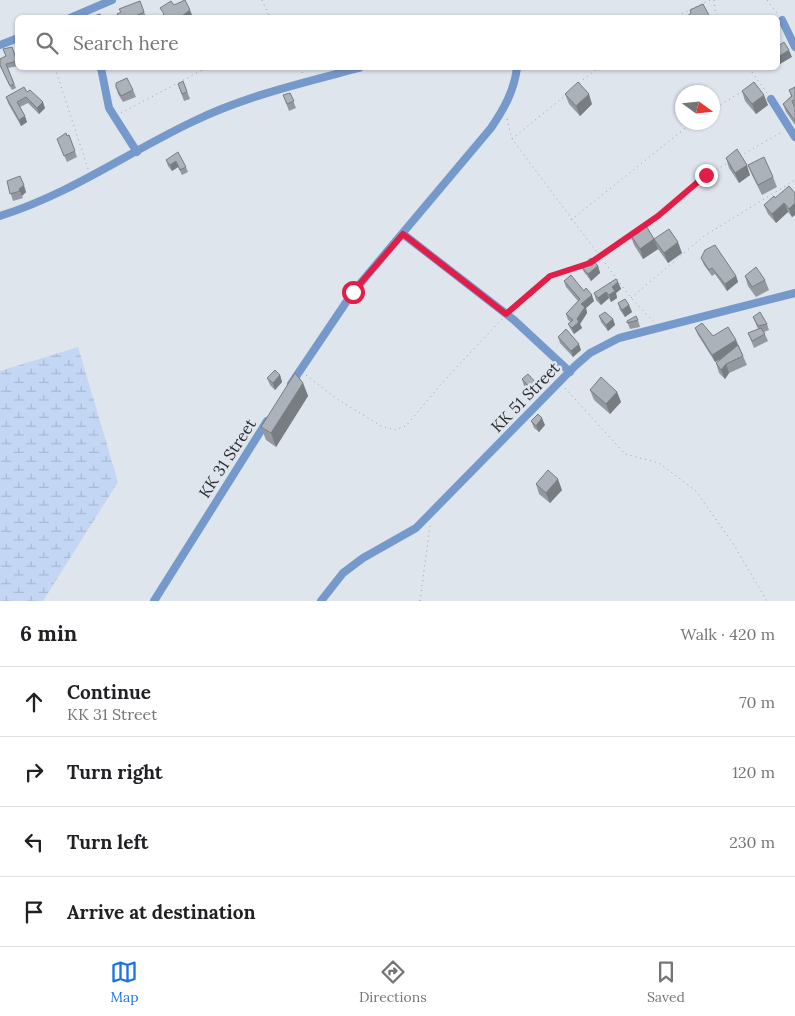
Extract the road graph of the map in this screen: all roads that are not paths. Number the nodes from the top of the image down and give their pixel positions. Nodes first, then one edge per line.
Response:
1 (90, 0) edge
2 (112, 0) edge
3 (95, 8) junction
4 (86, 15) edge
5 (782, 20) road end
6 (15, 39) edge
7 (0, 45) edge
8 (795, 47) edge
9 (101, 70) edge
10 (352, 70) edge
11 (516, 70) edge
12 (771, 99) road end
13 (795, 137) edge
14 (137, 152) junction
15 (0, 216) edge
16 (403, 234) junction
17 (795, 293) edge
18 (570, 372) junction
19 (284, 394) edge
20 (274, 410) edge
21 (154, 601) edge
22 (321, 601) edge

1 - 3 street
2 - 3 street
3 - 4 street
5 - 8 street
6 - 7 street
9 - 14 street
10 - 14 street
11 - 16 street
12 - 13 street
14 - 15 street
16 - 18 street
16 - 19 street
17 - 18 street, KK 51 Street
18 - 22 street, KK 51 Street
20 - 21 street, KK 31 Street

